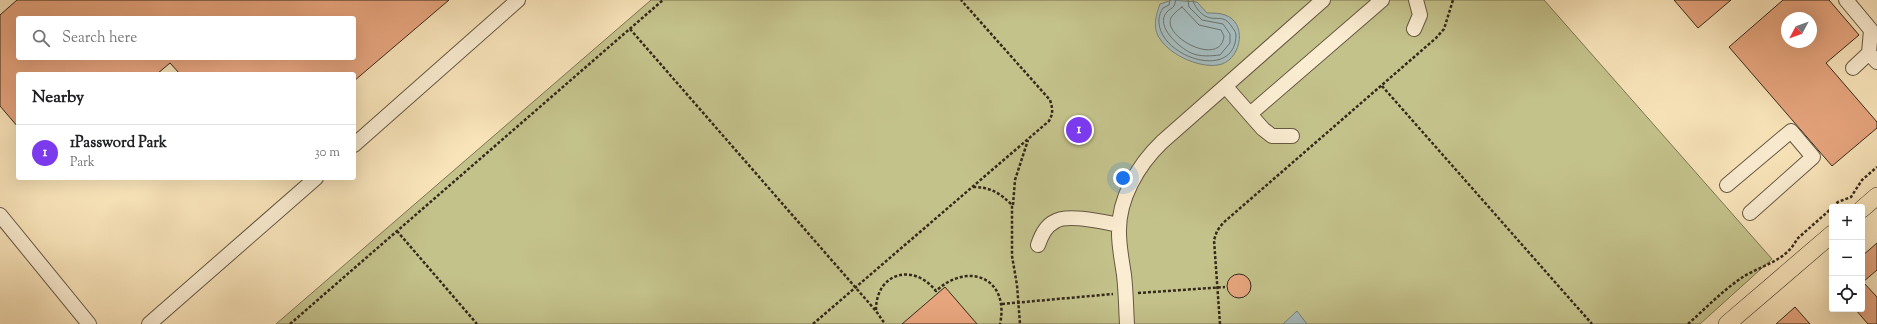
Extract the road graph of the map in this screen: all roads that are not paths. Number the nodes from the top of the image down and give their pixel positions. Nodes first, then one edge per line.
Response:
1 (518, 0) edge
2 (1324, 0) edge
3 (1382, 0) edge
4 (1416, 0) edge
5 (1846, 0) edge
6 (1414, 29) dead end
7 (1873, 58) edge
8 (1853, 68) dead end
9 (1226, 87) junction
10 (1250, 114) junction
11 (1292, 136) dead end
12 (356, 143) edge
13 (314, 180) edge
14 (1727, 185) dead end
15 (1877, 196) edge
16 (1865, 206) edge
17 (1750, 213) dead end
18 (0, 215) edge
19 (1119, 225) junction
20 (1829, 237) edge
21 (1038, 245) dead end
22 (1734, 322) edge
23 (89, 324) edge
24 (149, 324) edge
25 (1127, 324) edge

1 - 12 lane
2 - 9 lane
3 - 10 lane
4 - 6 lane
5 - 7 lane
7 - 8 lane
9 - 10 lane
9 - 19 lane
10 - 11 lane
13 - 24 lane
14 - 17 lane
15 - 16 main road
18 - 23 lane
19 - 21 lane
19 - 25 lane
20 - 22 main road

